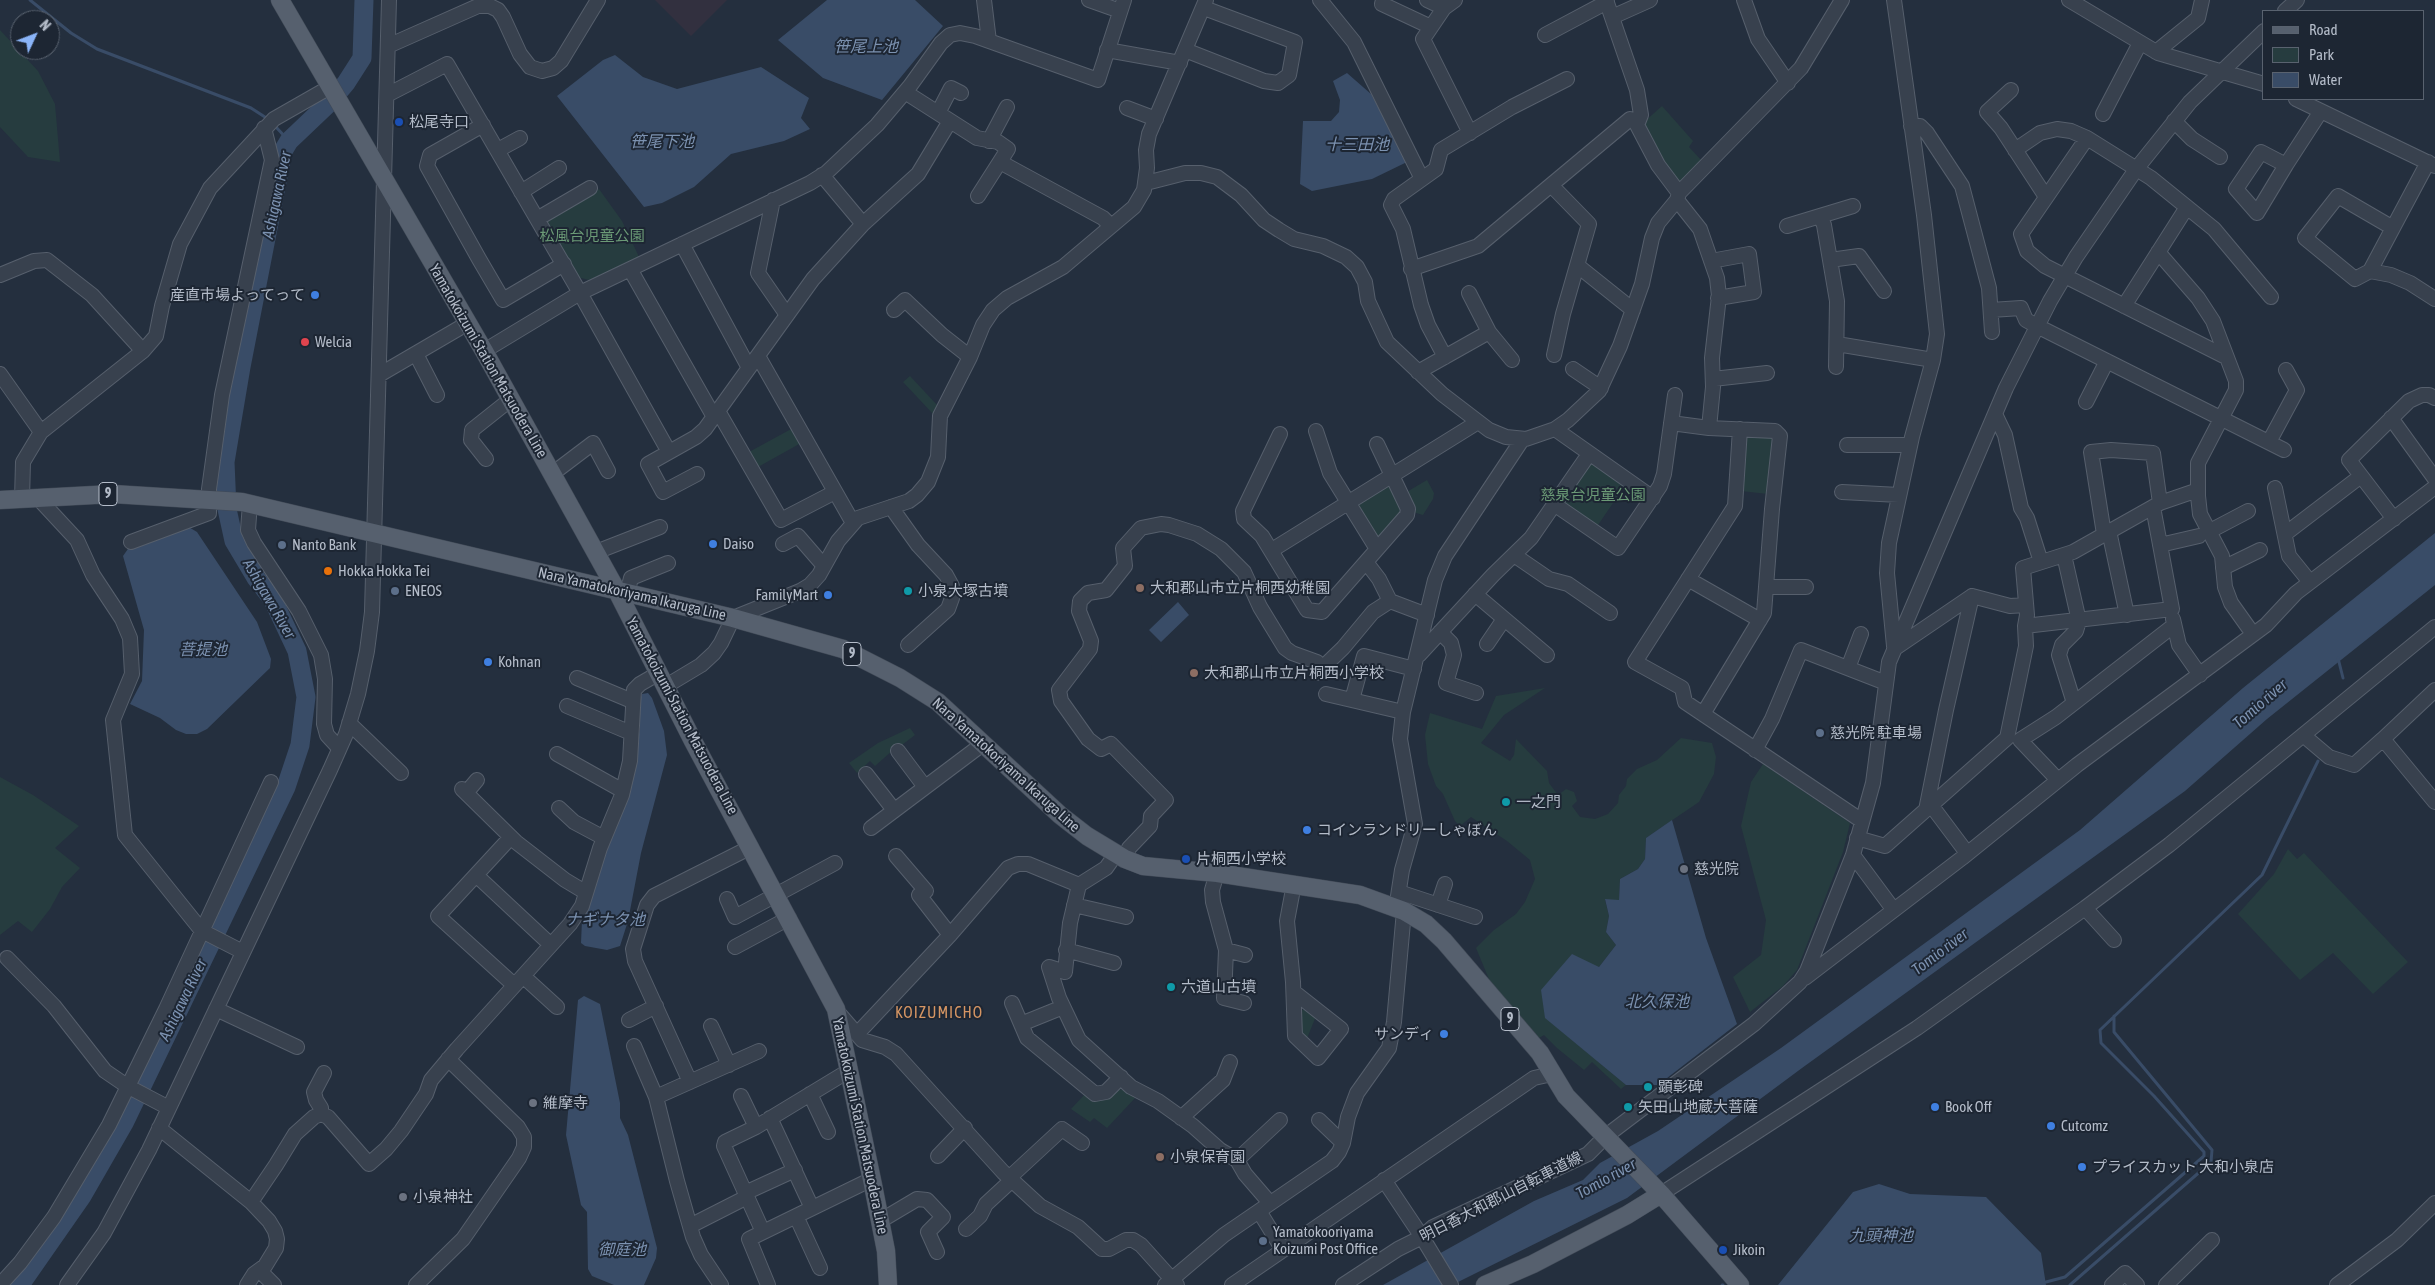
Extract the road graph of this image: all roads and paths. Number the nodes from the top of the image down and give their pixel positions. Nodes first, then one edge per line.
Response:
1 (280, 0) edge
2 (389, 0) edge
3 (598, 0) edge
4 (984, 0) edge
5 (1088, 0) edge
6 (1320, 0) edge
7 (1383, 0) edge
8 (1427, 0) edge
9 (1455, 0) edge
10 (1650, 0) edge
11 (1744, 0) edge
12 (1842, 0) edge
13 (1894, 0) edge
14 (2202, 0) edge
15 (2297, 0) edge
16 (1606, 1) edge
17 (2074, 1) edge
18 (1205, 4) edge
19 (1122, 6) edge
20 (1444, 8) junction
21 (2286, 10) edge
22 (1612, 17) junction
23 (1431, 27) junction
24 (2262, 33) edge
25 (1545, 35) dead end
26 (990, 41) junction
27 (2140, 43) junction
28 (388, 46) junction
29 (1108, 50) junction
30 (1185, 50) junction
31 (2156, 52) junction
32 (1180, 63) junction
33 (2220, 73) junction
34 (1566, 79) dead end
35 (1788, 83) junction
36 (2262, 84) edge
37 (330, 87) junction
38 (2011, 90) dead end
39 (905, 92) junction
40 (961, 93) dead end
41 (387, 96) junction
42 (2298, 100) edge
43 (1007, 106) dead end
44 (1127, 108) dead end
45 (2320, 111) junction
46 (938, 113) junction
47 (2103, 114) dead end
48 (1156, 119) junction
49 (950, 121) junction
50 (1638, 121) junction
51 (2174, 121) junction
52 (269, 124) junction
53 (483, 125) junction
54 (1911, 126) junction
55 (1470, 133) junction
56 (520, 138) dead end
57 (2087, 138) junction
58 (989, 141) junction
59 (498, 150) junction
60 (2015, 150) junction
61 (2220, 157) dead end
62 (1000, 162) junction
63 (2432, 164) edge
64 (2286, 165) dead end
65 (559, 168) dead end
66 (2137, 168) junction
67 (822, 175) junction
68 (1422, 179) junction
69 (385, 181) junction
70 (1146, 183) junction
71 (1550, 185) junction
72 (590, 188) dead end
73 (522, 192) junction
74 (978, 196) dead end
75 (1678, 197) junction
76 (2046, 197) junction
77 (773, 200) junction
78 (1853, 206) dead end
79 (2187, 206) junction
80 (1820, 216) junction
81 (537, 219) junction
82 (863, 224) junction
83 (1111, 226) junction
84 (1787, 226) dead end
85 (2393, 228) junction
86 (682, 244) junction
87 (2158, 252) junction
88 (1830, 260) junction
89 (1711, 261) junction
90 (564, 264) junction
91 (1578, 266) junction
92 (630, 269) junction
93 (1411, 269) junction
94 (2370, 271) junction
95 (0, 275) edge
96 (2065, 275) junction
97 (1884, 292) dead end
98 (580, 293) junction
99 (1469, 293) dead end
100 (2271, 297) dead end
101 (1718, 298) junction
102 (2435, 298) edge
103 (2124, 306) junction
104 (894, 310) dead end
105 (1633, 310) junction
106 (1990, 310) junction
107 (787, 315) junction
108 (468, 324) junction
109 (2037, 326) junction
110 (1489, 332) junction
111 (1992, 332) dead end
112 (1836, 344) junction
113 (143, 351) junction
114 (484, 351) junction
115 (416, 354) junction
116 (1554, 355) dead end
117 (758, 356) junction
118 (970, 357) junction
119 (1445, 357) junction
120 (2226, 357) junction
121 (1512, 360) dead end
122 (1933, 360) junction
123 (2107, 361) junction
124 (1836, 367) dead end
125 (749, 368) junction
126 (1573, 369) dead end
127 (2286, 370) dead end
128 (1418, 372) junction
129 (1767, 373) dead end
130 (0, 374) edge
131 (379, 375) junction
132 (1713, 379) junction
133 (1601, 388) junction
134 (437, 395) dead end
135 (1675, 395) dead end
136 (2435, 398) edge
137 (511, 400) junction
138 (2086, 402) dead end
139 (716, 414) junction
140 (1995, 414) junction
141 (2221, 418) junction
142 (2391, 418) junction
143 (1478, 422) junction
144 (1671, 422) junction
145 (1709, 428) junction
146 (1555, 429) junction
147 (1740, 429) junction
148 (41, 432) junction
149 (1316, 432) dead end
150 (1280, 434) dead end
151 (1522, 440) junction
152 (2269, 442) junction
153 (1377, 444) dead end
154 (1847, 445) dead end
155 (1910, 445) junction
156 (2284, 450) dead end
157 (669, 452) junction
158 (1589, 454) junction
159 (486, 459) dead end
160 (608, 471) dead end
161 (552, 474) junction
162 (697, 474) dead end
163 (1392, 476) junction
164 (2361, 476) junction
165 (2435, 479) edge
166 (2435, 487) edge
167 (2275, 488) dead end
168 (2198, 490) junction
169 (835, 492) junction
170 (1842, 492) dead end
171 (1899, 495) junction
172 (30, 498) junction
173 (1653, 498) junction
174 (212, 499) junction
175 (0, 500) edge
176 (246, 502) junction
177 (1347, 502) junction
178 (1554, 504) junction
179 (2157, 505) junction
180 (892, 507) junction
181 (2248, 511) dead end
182 (2394, 519) junction
183 (853, 523) junction
184 (660, 527) dead end
185 (374, 531) junction
186 (2106, 533) junction
187 (2204, 533) junction
188 (2285, 534) junction
189 (131, 542) dead end
190 (783, 544) dead end
191 (2160, 545) junction
192 (1377, 549) junction
193 (1272, 550) junction
194 (2260, 550) dead end
195 (596, 552) junction
196 (1514, 554) junction
197 (2064, 555) junction
198 (1366, 562) junction
199 (2040, 562) junction
200 (668, 563) dead end
201 (824, 566) junction
202 (2223, 568) junction
203 (1688, 579) junction
204 (2310, 582) junction
205 (1766, 587) junction
206 (1806, 587) dead end
207 (622, 592) junction
208 (1474, 594) junction
209 (1972, 596) junction
210 (1390, 601) junction
211 (2026, 606) junction
212 (2172, 609) junction
213 (1610, 613) dead end
214 (2127, 615) junction
215 (1427, 616) junction
216 (733, 618) junction
217 (1504, 619) junction
218 (1760, 620) junction
219 (2079, 621) junction
220 (2025, 626) junction
221 (2173, 626) junction
222 (2435, 627) edge
223 (1440, 632) junction
224 (1861, 634) dead end
225 (2253, 634) junction
226 (1487, 644) dead end
227 (908, 646) dead end
228 (1894, 649) junction
229 (1547, 654) dead end
230 (1411, 664) junction
231 (1848, 668) junction
232 (2200, 675) junction
233 (577, 678) dead end
234 (662, 679) junction
235 (1886, 683) junction
236 (2435, 690) edge
237 (1476, 693) dead end
238 (1326, 694) dead end
239 (1352, 700) junction
240 (632, 701) junction
241 (2074, 704) junction
242 (567, 706) dead end
243 (1398, 710) junction
244 (1703, 714) junction
245 (349, 723) junction
246 (631, 733) junction
247 (2303, 735) junction
248 (2383, 739) junction
249 (984, 743) junction
250 (340, 748) junction
251 (1755, 750) junction
252 (898, 751) dead end
253 (557, 754) dead end
254 (402, 773) dead end
255 (866, 774) dead end
256 (477, 780) dead end
257 (2058, 780) junction
258 (271, 782) dead end
259 (925, 787) junction
260 (623, 790) junction
261 (2435, 802) edge
262 (559, 808) dead end
263 (1929, 808) junction
264 (894, 810) junction
265 (1862, 821) junction
266 (871, 828) dead end
267 (511, 837) junction
268 (604, 838) junction
269 (1857, 838) junction
270 (751, 846) junction
271 (1968, 853) junction
272 (1853, 855) junction
273 (896, 856) dead end
274 (1120, 857) junction
275 (834, 863) dead end
276 (1217, 873) junction
277 (476, 875) junction
278 (1294, 884) junction
279 (1445, 884) dead end
280 (1079, 885) junction
281 (585, 892) junction
282 (1399, 892) junction
283 (777, 896) junction
284 (727, 899) dead end
285 (1074, 905) junction
286 (1438, 905) junction
287 (2085, 908) junction
288 (1893, 909) junction
289 (1404, 911) junction
290 (1126, 917) dead end
291 (1476, 917) dead end
292 (789, 918) junction
293 (202, 931) junction
294 (950, 935) junction
295 (2114, 940) dead end
296 (551, 945) junction
297 (736, 947) dead end
298 (1066, 950) junction
299 (1226, 950) junction
300 (243, 952) junction
301 (1245, 955) dead end
302 (7, 958) dead end
303 (1114, 962) dead end
304 (518, 981) junction
305 (1800, 982) junction
306 (1294, 992) junction
307 (1012, 1003) dead end
308 (1244, 1003) dead end
309 (656, 1006) junction
310 (557, 1007) dead end
311 (1063, 1007) junction
312 (216, 1009) junction
313 (836, 1009) junction
314 (629, 1020) dead end
315 (1021, 1024) junction
316 (711, 1026) dead end
317 (857, 1034) junction
318 (634, 1046) dead end
319 (296, 1047) dead end
320 (759, 1051) dead end
321 (448, 1059) junction
322 (1230, 1062) dead end
323 (729, 1065) junction
324 (850, 1070) junction
325 (324, 1073) dead end
326 (1552, 1074) junction
327 (1121, 1077) junction
328 (690, 1082) junction
329 (126, 1086) junction
330 (810, 1094) junction
331 (741, 1096) dead end
332 (656, 1097) junction
333 (168, 1108) junction
334 (321, 1114) junction
335 (770, 1118) junction
336 (1181, 1118) junction
337 (1280, 1120) dead end
338 (1319, 1120) dead end
339 (756, 1127) junction
340 (159, 1128) junction
341 (965, 1128) junction
342 (828, 1132) dead end
343 (1609, 1139) junction
344 (1082, 1143) dead end
345 (1343, 1144) junction
346 (938, 1156) dead end
347 (1237, 1160) junction
348 (795, 1170) junction
349 (872, 1179) junction
350 (1010, 1179) junction
351 (1384, 1180) junction
352 (1659, 1192) junction
353 (746, 1195) junction
354 (250, 1202) junction
355 (2435, 1203) edge
356 (812, 1208) junction
357 (1264, 1211) junction
358 (796, 1216) junction
359 (880, 1221) junction
360 (690, 1226) junction
361 (966, 1229) dead end
362 (762, 1232) junction
363 (1422, 1236) junction
364 (2212, 1240) dead end
365 (1283, 1250) junction
366 (937, 1252) dead end
367 (820, 1268) dead end
368 (260, 1271) junction
369 (1171, 1283) edge
370 (2170, 1284) edge
371 (0, 1285) edge
372 (67, 1285) edge
373 (247, 1285) edge
374 (274, 1285) edge
375 (416, 1285) edge
376 (721, 1285) edge
377 (768, 1285) edge
378 (888, 1285) edge
379 (1232, 1285) edge
380 (1343, 1285) edge
381 (1451, 1285) edge
382 (1485, 1285) edge
383 (1740, 1285) edge
384 (2112, 1285) edge
385 (2137, 1285) edge
386 (2337, 1285) edge

1 - 37 main road, Yamatokoizumi Station Matsuodera Line
2 - 28 street
3 - 28 street
4 - 26 street
5 - 19 street
6 - 68 street
7 - 23 street
8 - 20 street
9 - 20 street
10 - 22 street
11 - 35 street
12 - 35 street
13 - 54 street
14 - 31 street
15 - 21 street
16 - 22 street
16 - 25 street
17 - 27 street
18 - 30 street
18 - 30 street
19 - 29 street
20 - 23 street
22 - 50 street
23 - 55 street
24 - 33 street
26 - 29 street
26 - 39 street
27 - 31 street
27 - 47 street
28 - 41 street
29 - 32 street
30 - 32 street
31 - 33 street
32 - 48 street
33 - 36 street
33 - 51 street
34 - 55 street
35 - 75 street
37 - 52 street
37 - 69 main road, Yamatokoizumi Station Matsuodera Line
38 - 60 street
39 - 46 street
39 - 67 street
40 - 46 street
41 - 53 street
41 - 69 street
42 - 45 street
43 - 58 street
44 - 48 street
45 - 63 street
45 - 64 street
46 - 49 street
48 - 70 street
49 - 58 street
49 - 82 street
50 - 71 street
50 - 75 street
51 - 61 street
51 - 66 street
52 - 113 street
52 - 174 street
53 - 59 street
53 - 90 street
54 - 106 street
54 - 122 street
55 - 68 street
56 - 59 street
57 - 60 street
57 - 66 street
57 - 76 street
58 - 62 street
59 - 73 street
60 - 76 street
62 - 74 street
62 - 83 street
63 - 85 street
65 - 73 street
66 - 79 street
66 - 96 street
67 - 77 street
67 - 82 street
68 - 93 street
69 - 108 main road, Yamatokoizumi Station Matsuodera Line
69 - 131 street
70 - 83 street
70 - 128 street
71 - 91 street
71 - 93 street
72 - 81 street
73 - 81 street
75 - 89 street
75 - 105 street
76 - 96 street
77 - 86 street
77 - 107 street
78 - 80 street
79 - 87 street
79 - 100 street
80 - 84 street
80 - 88 street
81 - 90 street
82 - 107 street
83 - 118 street
85 - 94 street
85 - 94 street
86 - 92 street
86 - 125 street
87 - 103 street
87 - 120 street
88 - 97 street
88 - 112 street
89 - 101 street
89 - 101 street
90 - 98 street
91 - 105 street
91 - 116 street
92 - 98 street
92 - 139 street
93 - 119 street
94 - 102 street
95 - 113 street
96 - 103 street
96 - 109 street
98 - 114 street
98 - 157 street
99 - 110 street
101 - 132 street
103 - 120 street
104 - 118 street
105 - 133 street
106 - 109 street
106 - 111 street
107 - 117 street
108 - 114 main road, Yamatokoizumi Station Matsuodera Line
108 - 115 street
109 - 123 street
109 - 140 street
110 - 119 street
110 - 121 street
112 - 122 street
112 - 124 street
113 - 148 street
114 - 137 main road, Yamatokoizumi Station Matsuodera Line
115 - 131 street
115 - 134 street
117 - 125 street
117 - 169 street
118 - 180 street
119 - 128 street
120 - 141 street
122 - 155 street
123 - 138 street
123 - 141 street
125 - 139 street
126 - 133 street
127 - 152 street
128 - 143 street
129 - 132 street
130 - 148 street
131 - 185 street
132 - 145 street
133 - 146 street
135 - 144 street
136 - 142 street
137 - 159 street
137 - 161 main road, Yamatokoizumi Station Matsuodera Line
139 - 157 street
139 - 169 street
140 - 199 street
140 - 228 street
141 - 152 street
141 - 168 street
142 - 164 street
142 - 165 street
143 - 151 street
143 - 163 street
144 - 145 street
144 - 173 street
145 - 147 street
146 - 151 street
146 - 158 street
147 - 203 street
147 - 205 street
148 - 172 street
149 - 177 street
150 - 193 street
151 - 215 street
152 - 156 street
153 - 163 street
154 - 155 street
155 - 171 street
157 - 162 street
158 - 173 street
158 - 178 street
160 - 161 street
161 - 195 main road, Yamatokoizumi Station Matsuodera Line
163 - 177 street
163 - 192 street
164 - 182 street
164 - 188 street
166 - 182 street, 明日香大和郡山自転車道線
167 - 188 street
168 - 179 street
168 - 187 street
169 - 183 street
170 - 171 street
171 - 228 street
172 - 174 main road, Nara Yamatokoriyama Ikaruga Line / 9
172 - 175 main road, Nara Yamatokoriyama Ikaruga Line / 9
172 - 293 street
173 - 178 street
174 - 176 main road, Nara Yamatokoriyama Ikaruga Line / 9
174 - 189 street
176 - 185 main road, Nara Yamatokoriyama Ikaruga Line / 9
176 - 250 street
177 - 192 street
177 - 193 street
178 - 196 street
179 - 186 street
179 - 186 street
179 - 191 street
180 - 183 street
180 - 227 street
181 - 187 street
182 - 204 street, 明日香大和郡山自転車道線
183 - 201 street
184 - 195 street
185 - 207 main road, Nara Yamatokoriyama Ikaruga Line / 9
185 - 245 street
186 - 197 street
186 - 214 street
187 - 191 street
187 - 202 street
188 - 204 street
190 - 201 street
191 - 212 street
192 - 198 street
193 - 198 street
194 - 202 street
195 - 207 main road, Yamatokoizumi Station Matsuodera Line
196 - 208 street
196 - 213 street
197 - 199 street
197 - 219 street
198 - 210 street
199 - 211 street
200 - 207 street
201 - 216 street
202 - 225 street
203 - 218 street
203 - 244 street
204 - 225 street, 明日香大和郡山自転車道線
205 - 206 street
205 - 218 street
207 - 216 main road, Nara Yamatokoriyama Ikaruga Line / 9
207 - 234 main road, Yamatokoizumi Station Matsuodera Line
208 - 217 street
208 - 223 street
209 - 211 street
209 - 228 street
209 - 263 street
210 - 215 street
210 - 274 street
211 - 220 street
212 - 214 street
212 - 221 street
214 - 219 street
215 - 230 street
216 - 234 street
216 - 249 main road, Nara Yamatokoriyama Ikaruga Line / 9
217 - 226 street
217 - 229 street
218 - 244 street
219 - 220 street
219 - 241 street
220 - 263 street
221 - 232 street
221 - 241 street
222 - 247 street
223 - 230 street
223 - 237 street
224 - 231 street
225 - 232 street, 明日香大和郡山自転車道線
228 - 235 street
230 - 239 street
230 - 243 street
231 - 235 street
231 - 251 street
232 - 257 street, 明日香大和郡山自転車道線
233 - 240 street
234 - 240 street
234 - 270 main road, Yamatokoizumi Station Matsuodera Line
235 - 265 street
236 - 248 street
238 - 239 street
239 - 243 street
240 - 246 street
241 - 257 street
242 - 246 street
243 - 282 street
244 - 251 street
245 - 250 street
245 - 254 street
246 - 260 street
247 - 248 street
247 - 287 street
248 - 261 street
249 - 259 street
249 - 274 main road, Nara Yamatokoriyama Ikaruga Line / 9
250 - 300 street
251 - 265 street
252 - 259 street
253 - 260 street
255 - 264 street
256 - 267 street
257 - 271 street, 明日香大和郡山自転車道線
258 - 293 street
259 - 264 street
260 - 268 street
262 - 268 street
263 - 269 street
263 - 271 street
264 - 266 street
265 - 269 street
267 - 277 street
267 - 281 street
268 - 281 street
269 - 272 street
270 - 283 main road, Yamatokoizumi Station Matsuodera Line
270 - 309 street
271 - 288 street, 明日香大和郡山自転車道線
272 - 288 street
272 - 305 street
273 - 294 street
274 - 276 main road, Nara Yamatokoriyama Ikaruga Line / 9
274 - 280 street
275 - 283 street
276 - 278 main road, Nara Yamatokoriyama Ikaruga Line / 9
276 - 299 street
277 - 296 street
277 - 304 street
278 - 289 main road, Nara Yamatokoriyama Ikaruga Line / 9
278 - 306 street
279 - 286 street
280 - 285 street
280 - 294 street
281 - 296 street
282 - 286 street
282 - 289 street
283 - 284 street
283 - 292 main road, Yamatokoizumi Station Matsuodera Line
285 - 290 street
285 - 298 street
286 - 291 street
287 - 295 street
287 - 352 street
288 - 305 street, 明日香大和郡山自転車道線
289 - 326 main road, Nara Yamatokoriyama Ikaruga Line / 9
289 - 345 street
292 - 297 street
292 - 313 main road, Yamatokoizumi Station Matsuodera Line
293 - 300 street
293 - 329 street
294 - 317 street
296 - 304 street
298 - 303 street
298 - 311 street
299 - 301 street
299 - 308 street
300 - 312 street
302 - 329 street
304 - 310 street
304 - 321 street
305 - 343 street, 明日香大和郡山自転車道線
306 - 306 street
307 - 315 street
309 - 314 street
309 - 328 street
311 - 315 street
311 - 327 street
312 - 319 street
312 - 333 street
313 - 317 street
313 - 324 main road, Yamatokoizumi Station Matsuodera Line
315 - 327 street
316 - 323 street
317 - 341 street
318 - 332 street
320 - 323 street
321 - 334 street
321 - 375 street
322 - 336 street
323 - 328 street
324 - 330 street
324 - 349 main road, Yamatokoizumi Station Matsuodera Line
325 - 334 street
326 - 343 main road, Nara Yamatokoriyama Ikaruga Line / 9
326 - 351 street
327 - 336 street
328 - 332 street
329 - 333 street
329 - 371 street
330 - 335 street
330 - 342 street
331 - 339 street
332 - 360 street
333 - 340 street
334 - 354 street
335 - 339 street
335 - 348 street
336 - 347 street
337 - 347 street
338 - 345 street
339 - 353 street
340 - 354 street
340 - 372 street
341 - 346 street
341 - 350 street
343 - 352 main road, Nara Yamatokoriyama Ikaruga Line / 9
343 - 363 street, 明日香大和郡山自転車道線
344 - 350 street
345 - 357 street
347 - 357 street
348 - 353 street
348 - 356 street
349 - 356 street
349 - 359 main road, Yamatokoizumi Station Matsuodera Line
350 - 361 street
350 - 369 street
351 - 363 street
351 - 365 street
352 - 382 main road
352 - 383 main road, Nara Yamatokoriyama Ikaruga Line / 9
353 - 360 street
353 - 362 street
354 - 368 street
355 - 386 street
356 - 358 street
357 - 365 street
357 - 369 street
358 - 362 street
358 - 367 street
359 - 366 street
359 - 378 main road, Yamatokoizumi Station Matsuodera Line
360 - 376 street
362 - 377 street
363 - 380 street, 明日香大和郡山自転車道線
363 - 381 street
364 - 370 street
365 - 379 street
368 - 373 street
368 - 374 street
384 - 385 street

